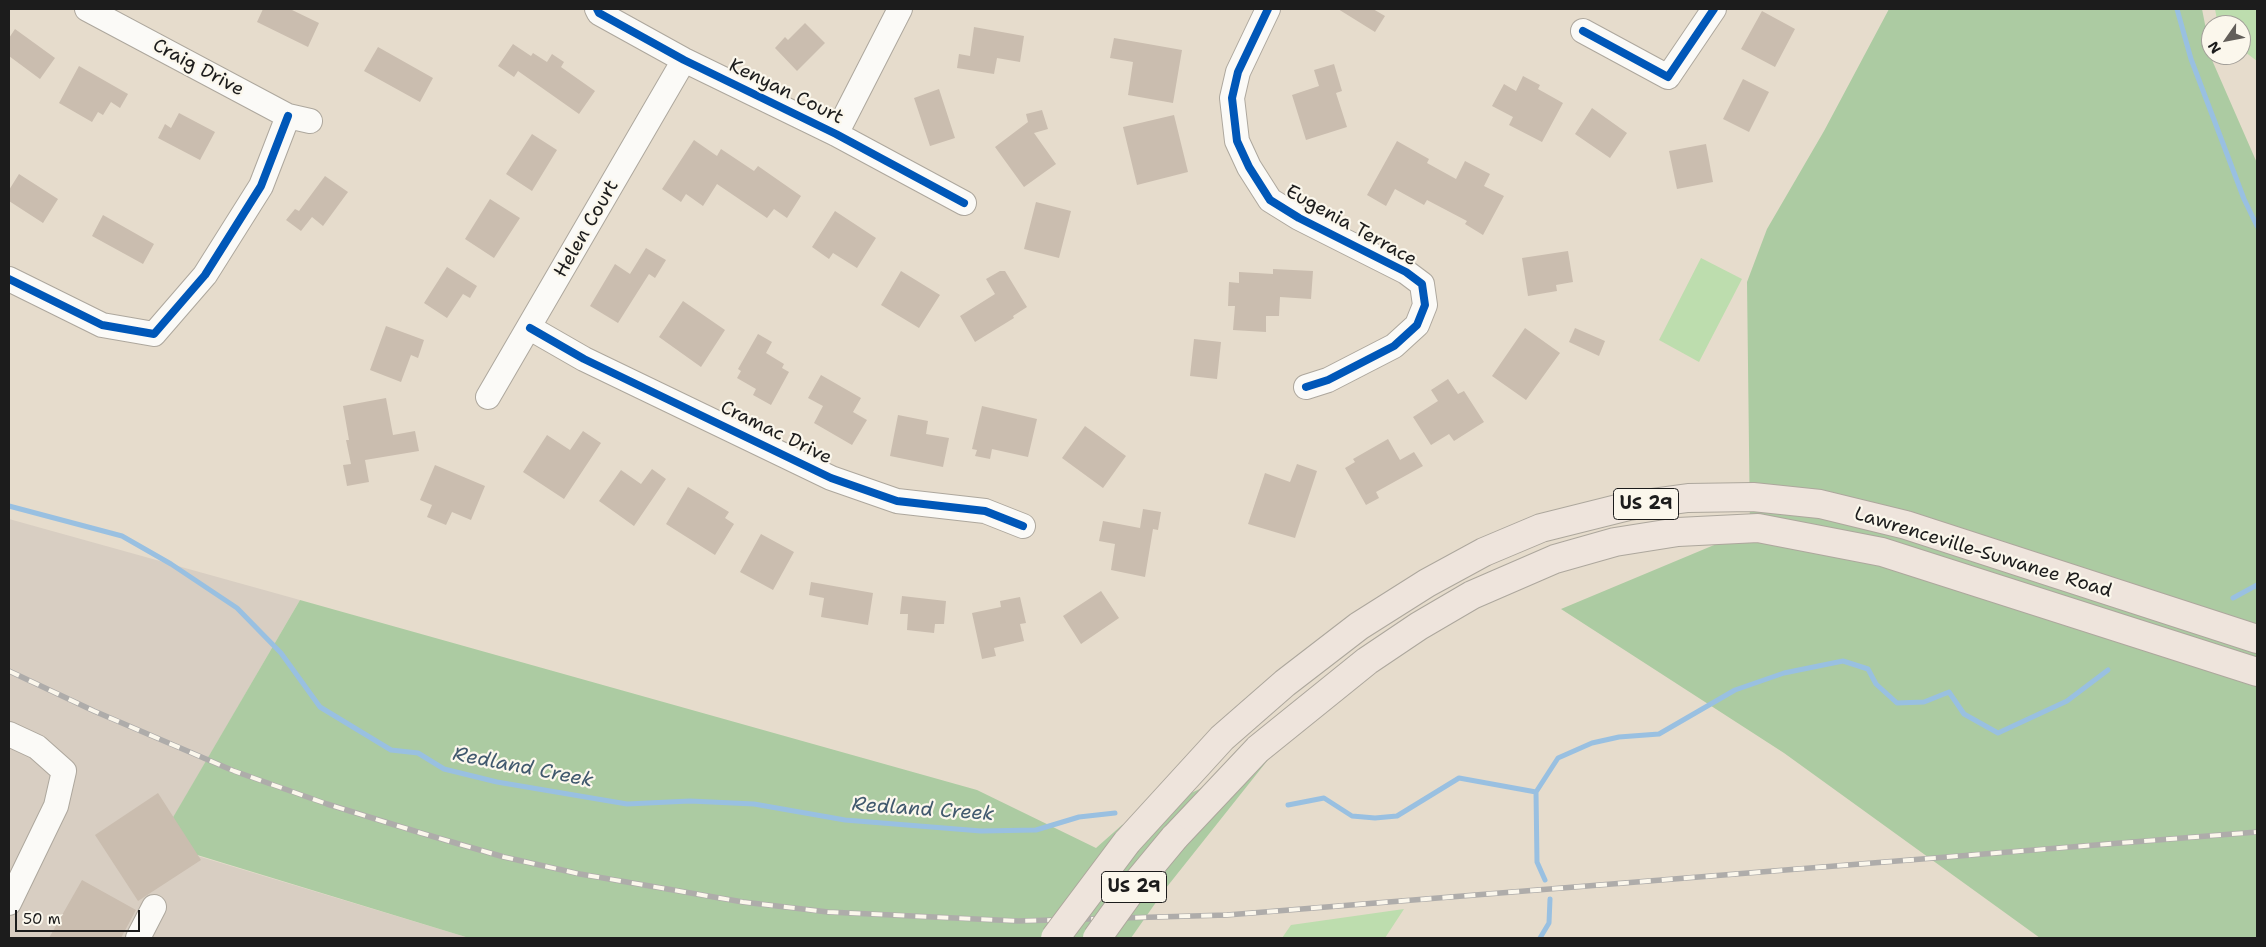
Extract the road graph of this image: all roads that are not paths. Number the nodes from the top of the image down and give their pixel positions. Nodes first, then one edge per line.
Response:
1 (87, 9) edge
2 (597, 9) edge
3 (900, 9) edge
4 (1268, 9) edge
5 (1714, 9) edge
6 (1583, 30) dead end
7 (684, 60) junction
8 (836, 134) junction
9 (964, 202) dead end
10 (9, 279) edge
11 (530, 328) junction
12 (1306, 387) dead end
13 (488, 397) dead end
14 (1022, 526) dead end
15 (2257, 639) edge
16 (2257, 672) edge
17 (9, 734) edge
18 (9, 903) edge
19 (154, 907) dead end
20 (138, 938) edge
21 (1056, 938) edge
22 (1097, 938) edge

1 - 10 street, Craig Drive
2 - 7 street, Kenyan Court
3 - 8 street
4 - 12 street, Eugenia Terrace
5 - 6 street
7 - 8 street, Kenyan Court
7 - 11 street, Helen Court
8 - 9 street, Kenyan Court
11 - 13 street, Helen Court
11 - 14 street, Cramac Drive
15 - 21 main road, Lawrenceville-Suwanee Road / US 29, bridge
16 - 22 main road, Lawrenceville-Suwanee Road / US 29, bridge
17 - 18 street
19 - 20 street

